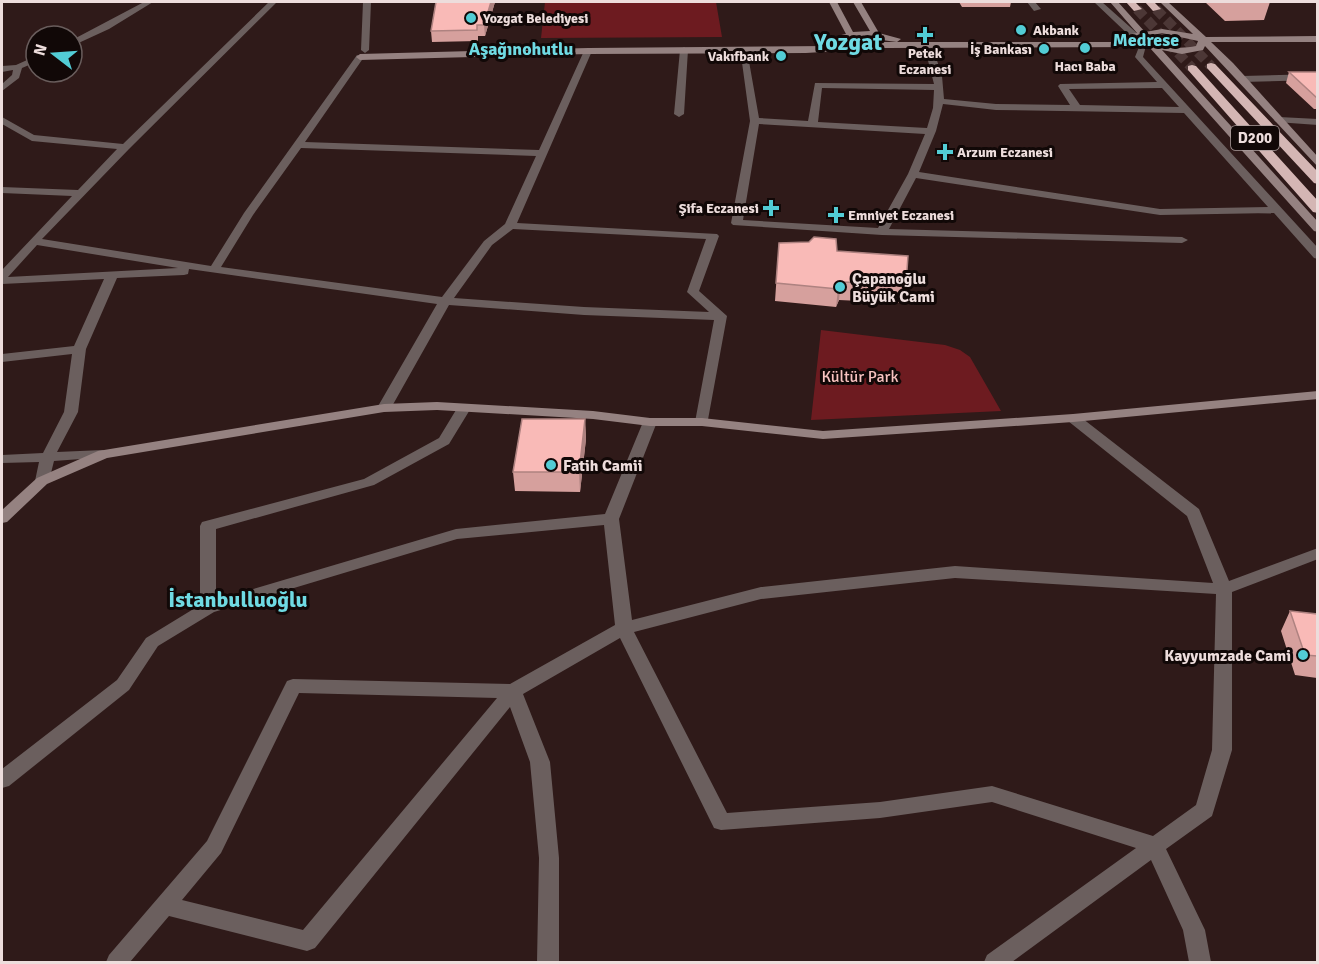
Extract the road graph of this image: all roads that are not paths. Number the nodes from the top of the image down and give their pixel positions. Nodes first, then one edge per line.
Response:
1 (149, 2) edge
2 (273, 2) edge
3 (367, 2) edge
4 (833, 2) edge
5 (857, 2) edge
6 (1031, 2) edge
7 (1098, 2) edge
8 (1114, 2) edge
9 (1164, 2) edge
10 (1037, 9) dead end
11 (1179, 16) junction
12 (1129, 18) junction
13 (850, 34) junction
14 (876, 34) junction
15 (84, 37) edge
16 (1317, 39) edge
17 (1203, 40) junction
18 (1145, 41) junction
19 (886, 42) junction
20 (833, 43) junction
21 (928, 45) junction
22 (743, 50) junction
23 (588, 51) junction
24 (684, 51) junction
25 (363, 54) junction
26 (24, 64) edge
27 (1171, 64) junction
28 (1230, 65) junction
29 (1211, 66) tunnel mouth
30 (18, 67) junction
31 (1192, 68) tunnel mouth
32 (2, 69) edge
33 (1317, 77) edge
34 (1242, 79) junction
35 (1164, 85) junction
36 (939, 87) junction
37 (2, 88) edge
38 (939, 101) junction
39 (1077, 108) junction
40 (1187, 110) junction
41 (679, 114) dead end
42 (2, 120) edge
43 (1278, 120) junction
44 (755, 121) junction
45 (813, 122) junction
46 (1317, 122) edge
47 (931, 131) junction
48 (298, 146) junction
49 (125, 147) junction
50 (544, 153) junction
51 (1317, 164) edge
52 (913, 174) junction
53 (1317, 180) edge
54 (2, 190) edge
55 (81, 193) junction
56 (1317, 209) edge
57 (1277, 210) junction
58 (510, 226) junction
59 (1317, 229) edge
60 (725, 230) junction
61 (882, 232) junction
62 (1182, 240) dead end
63 (34, 241) junction
64 (1317, 256) edge
65 (214, 270) junction
66 (112, 275) junction
67 (2, 279) edge
68 (445, 301) junction
69 (721, 316) junction
70 (79, 349) junction
71 (2, 358) edge
72 (1317, 396) edge
73 (384, 408) junction
74 (464, 408) junction
75 (1073, 418) junction
76 (650, 422) junction
77 (702, 422) junction
78 (103, 454) junction
79 (48, 456) junction
80 (2, 459) edge
81 (42, 481) junction
82 (2, 518) edge
83 (611, 519) junction
84 (1317, 553) edge
85 (1224, 589) junction
86 (208, 608) junction
87 (624, 628) junction
88 (513, 691) junction
89 (2, 780) edge
90 (1154, 845) junction
91 (164, 905) junction
92 (117, 963) edge
93 (548, 963) edge
94 (995, 963) edge
95 (1200, 963) edge

1 - 15 street
2 - 49 street
3 - 25 street
4 - 13 street
5 - 14 street
6 - 10 street
7 - 18 street
8 - 12 street
9 - 11 street
11 - 12 street
11 - 17 street
12 - 18 street
13 - 14 street
13 - 20 street
14 - 19 street
16 - 17 street
17 - 18 street
17 - 18 street
17 - 28 street
18 - 19 street
18 - 21 street
18 - 27 street
18 - 35 street
19 - 20 street
19 - 21 street
20 - 22 street
20 - 25 street
21 - 36 street
22 - 24 street
22 - 44 street
23 - 24 street
23 - 25 street
23 - 50 street
24 - 41 street
25 - 48 street
26 - 30 street
27 - 28 street
27 - 59 street
28 - 34 street
29 - 53 highway, D200
30 - 32 street
30 - 37 street
31 - 56 highway, D200
33 - 34 street
34 - 43 street
35 - 39 street
35 - 40 street
36 - 38 street
36 - 45 street
38 - 39 street
38 - 47 street
39 - 40 street
40 - 57 street
42 - 49 street
43 - 46 street
43 - 51 street
44 - 45 street
44 - 60 street
45 - 47 street
47 - 52 street
48 - 50 street
48 - 65 street
49 - 55 street
50 - 58 street
52 - 57 street
52 - 61 street
54 - 55 street
55 - 63 street
57 - 64 street
58 - 60 street
58 - 68 street
60 - 61 street
60 - 69 street
61 - 62 street
63 - 65 street
63 - 67 street
65 - 66 street
65 - 68 street
66 - 67 street
66 - 70 street
68 - 69 street
68 - 73 street
69 - 77 street
70 - 71 street
70 - 79 street
72 - 75 street
73 - 74 street
73 - 78 street
74 - 76 street
74 - 86 street
75 - 77 street
75 - 85 street
76 - 77 street
76 - 83 street
78 - 79 street
78 - 81 street
79 - 80 street
79 - 81 street
81 - 82 street
83 - 86 street
83 - 87 street
84 - 85 street
85 - 87 street
85 - 90 street
86 - 89 street
87 - 88 street
87 - 90 street
88 - 91 street
88 - 91 street
88 - 93 street
90 - 94 street
90 - 95 street
91 - 92 street

